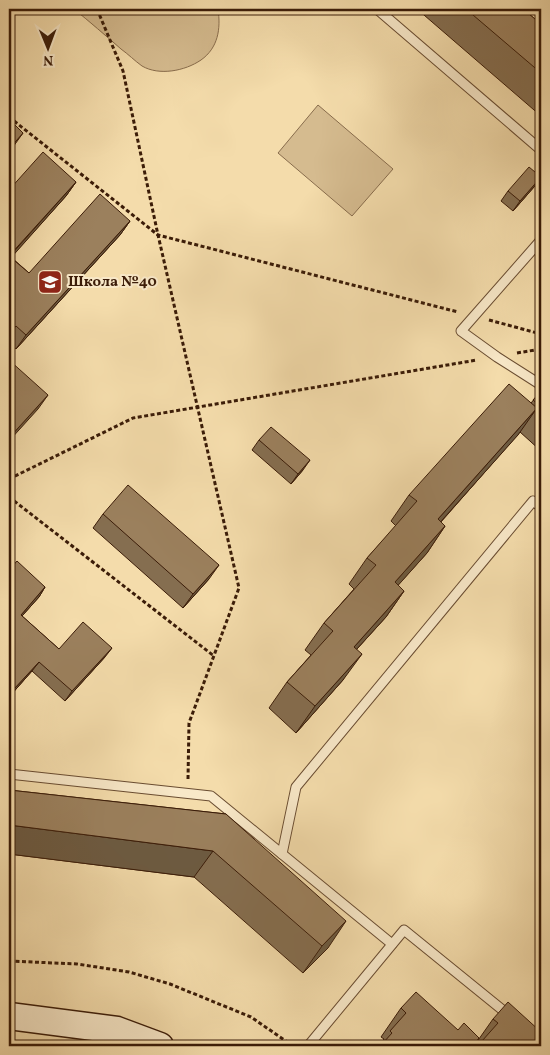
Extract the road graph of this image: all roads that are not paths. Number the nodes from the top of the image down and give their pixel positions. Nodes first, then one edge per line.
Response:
1 (377, 9) edge
2 (541, 150) edge
3 (541, 240) edge
4 (541, 385) edge
5 (541, 507) edge
6 (9, 774) edge
7 (282, 854) junction
8 (392, 944) junction
9 (9, 1016) edge
10 (518, 1023) edge
11 (160, 1046) edge
12 (308, 1046) edge

1 - 2 lane
3 - 4 lane
5 - 7 lane
6 - 7 lane
7 - 8 lane
8 - 10 lane
8 - 12 lane
9 - 11 main road

